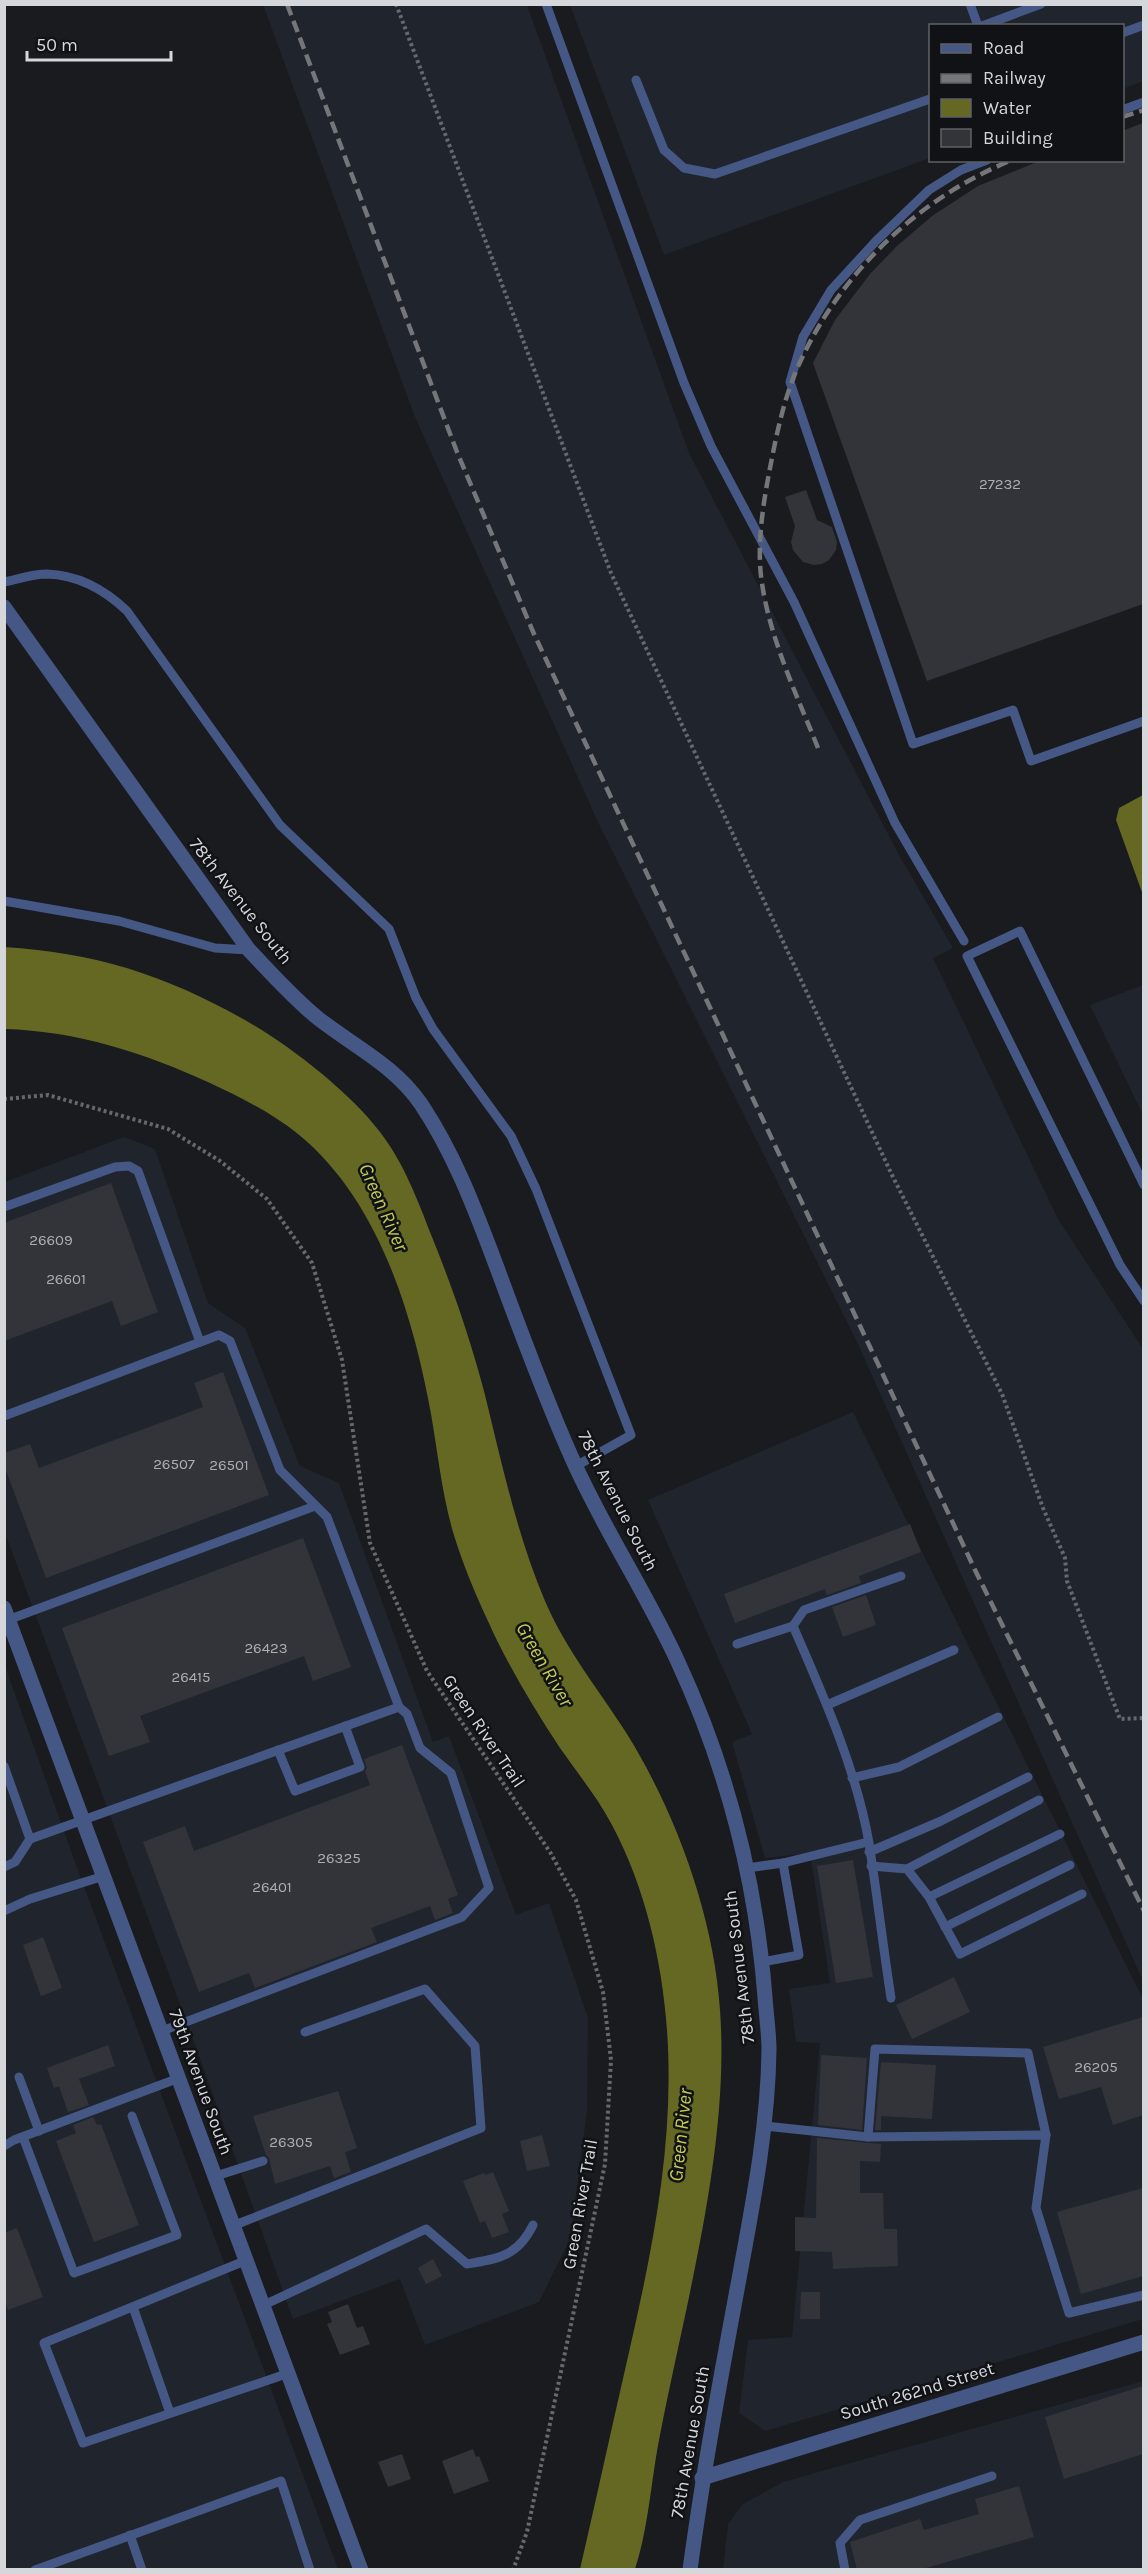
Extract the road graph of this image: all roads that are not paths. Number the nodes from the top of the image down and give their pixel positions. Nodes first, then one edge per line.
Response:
1 (546, 4) edge
2 (970, 4) edge
3 (1041, 4) edge
4 (977, 24) edge
5 (987, 24) edge
6 (1143, 25) edge
7 (1124, 32) edge
8 (636, 80) dead end
9 (929, 99) edge
10 (1143, 102) edge
11 (1124, 109) edge
12 (982, 162) edge
13 (4, 582) edge
14 (4, 607) edge
15 (1143, 722) edge
16 (4, 901) edge
17 (963, 941) dead end
18 (249, 950) junction
19 (1143, 1185) edge
20 (4, 1207) edge
21 (1143, 1301) edge
22 (200, 1342) junction
23 (4, 1416) edge
24 (576, 1466) junction
25 (315, 1506) junction
26 (901, 1576) dead end
27 (6, 1616) edge
28 (793, 1626) junction
29 (737, 1644) dead end
30 (954, 1650) dead end
31 (827, 1705) junction
32 (399, 1707) junction
33 (998, 1717) dead end
34 (345, 1726) junction
35 (278, 1750) junction
36 (4, 1766) edge
37 (1028, 1777) dead end
38 (852, 1778) junction
39 (1040, 1800) dead end
40 (84, 1821) junction
41 (1060, 1834) dead end
42 (30, 1839) junction
43 (869, 1847) junction
44 (783, 1863) junction
45 (1070, 1865) dead end
46 (871, 1866) junction
47 (4, 1867) edge
48 (747, 1868) junction
49 (907, 1869) junction
50 (104, 1876) junction
51 (1082, 1894) dead end
52 (928, 1898) junction
53 (4, 1911) edge
54 (945, 1927) junction
55 (762, 1962) junction
56 (891, 1998) dead end
57 (162, 2031) junction
58 (305, 2032) dead end
59 (19, 2077) dead end
60 (179, 2078) junction
61 (132, 2116) dead end
62 (765, 2126) junction
63 (39, 2131) junction
64 (1046, 2135) junction
65 (23, 2137) junction
66 (868, 2137) junction
67 (4, 2146) edge
68 (263, 2161) dead end
69 (216, 2176) junction
70 (533, 2224) dead end
71 (235, 2225) junction
72 (248, 2260) junction
73 (1143, 2295) edge
74 (264, 2305) junction
75 (133, 2307) junction
76 (1143, 2342) edge
77 (289, 2373) junction
78 (170, 2413) junction
79 (992, 2476) dead end
80 (702, 2478) junction
81 (130, 2535) junction
82 (35, 2570) edge
83 (142, 2570) edge
84 (310, 2570) edge
85 (361, 2570) edge
86 (690, 2570) edge
87 (845, 2570) edge

1 - 17 lane
2 - 4 lane
3 - 5 lane
6 - 7 lane
8 - 9 lane
10 - 11 lane
12 - 15 lane
13 - 24 lane
14 - 18 street, 78th Avenue South
16 - 18 lane
18 - 24 street, 78th Avenue South
19 - 21 lane
20 - 22 lane
22 - 23 lane
22 - 25 lane
24 - 48 street, 78th Avenue South
25 - 27 lane
25 - 32 lane
26 - 28 lane
27 - 40 street, 79th Avenue South
28 - 29 lane
28 - 31 lane
30 - 31 lane
31 - 38 lane
32 - 34 lane
32 - 57 lane
33 - 38 lane
34 - 35 lane
34 - 35 lane
35 - 40 lane
36 - 42 lane
37 - 43 lane
38 - 43 lane
39 - 49 lane
40 - 42 lane
40 - 50 street, 79th Avenue South
41 - 52 lane
42 - 47 lane
43 - 44 lane
43 - 46 lane
44 - 48 lane
44 - 55 lane
45 - 54 lane
46 - 49 lane
46 - 56 lane
48 - 55 street, 78th Avenue South
49 - 52 lane
50 - 53 lane
50 - 57 street, 79th Avenue South
51 - 54 lane
52 - 54 lane
55 - 62 street, 78th Avenue South
57 - 60 street, 79th Avenue South
58 - 71 lane
59 - 63 lane
60 - 63 lane
60 - 69 street, 79th Avenue South
61 - 65 lane
62 - 66 lane
62 - 80 street, 78th Avenue South
63 - 65 lane
64 - 66 lane
64 - 66 lane
64 - 73 lane
65 - 67 lane
68 - 69 lane
69 - 71 street, 79th Avenue South
70 - 74 lane
71 - 72 street, 79th Avenue South
72 - 74 street, 79th Avenue South
72 - 75 lane
74 - 77 street, 79th Avenue South
75 - 78 lane
75 - 78 lane
76 - 80 street, South 262nd Street
77 - 78 lane
77 - 85 street, 79th Avenue South
79 - 87 lane
80 - 86 street, 78th Avenue South
81 - 82 lane
81 - 83 lane
81 - 84 lane

